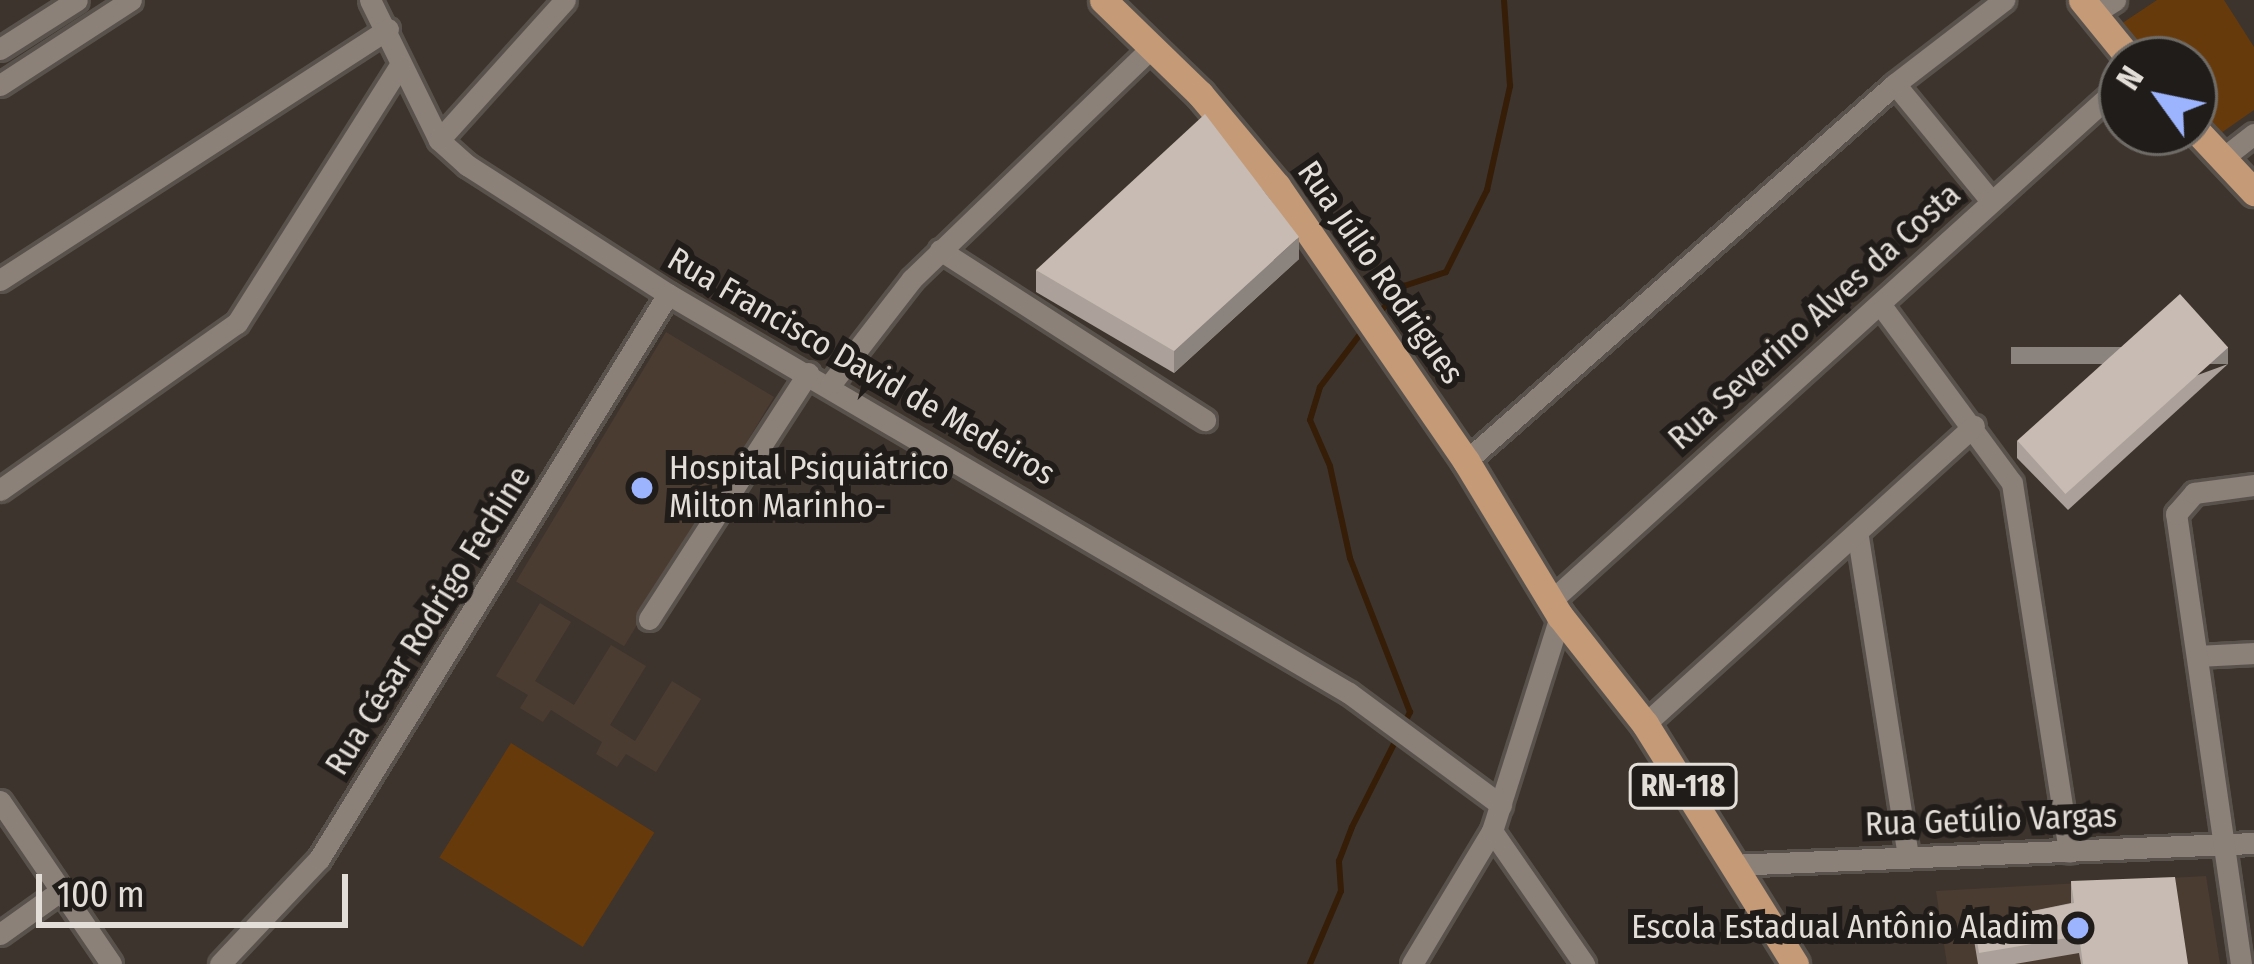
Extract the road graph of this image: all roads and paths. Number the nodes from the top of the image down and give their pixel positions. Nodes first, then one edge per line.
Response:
1 (76, 0) edge
2 (131, 0) edge
3 (370, 0) edge
4 (565, 0) edge
5 (1103, 0) edge
6 (2004, 0) edge
7 (2096, 4) edge
8 (388, 29) junction
9 (2116, 36) edge
10 (1153, 46) junction
11 (0, 49) edge
12 (400, 64) junction
13 (1895, 84) junction
14 (0, 85) edge
15 (2098, 105) edge
16 (2254, 134) edge
17 (439, 140) junction
18 (2218, 153) edge
19 (2223, 158) junction
20 (2254, 192) edge
21 (1991, 201) junction
22 (940, 250) junction
23 (0, 280) edge
24 (668, 294) junction
25 (1880, 304) junction
26 (808, 373) junction
27 (830, 385) junction
28 (1204, 421) dead end
29 (1974, 427) junction
30 (1466, 461) junction
31 (2254, 485) edge
32 (0, 490) edge
33 (1858, 537) junction
34 (1556, 608) junction
35 (650, 620) dead end
36 (2254, 653) edge
37 (2198, 656) junction
38 (1645, 724) junction
39 (0, 801) edge
40 (1501, 805) junction
41 (1492, 831) junction
42 (2254, 843) edge
43 (2222, 845) junction
44 (2068, 852) junction
45 (1908, 856) junction
46 (1731, 865) junction
47 (61, 891) junction
48 (0, 934) edge
49 (110, 964) edge
50 (220, 964) edge
51 (1412, 964) edge
52 (1584, 964) edge
53 (1795, 964) edge
54 (2241, 964) edge

1 - 11 street
2 - 14 street
3 - 8 street, Rua Francisco David de Medeiros
4 - 17 street
5 - 10 main road, Rua Júlio Rodrigues / RN-118
6 - 13 street
7 - 9 main road
8 - 12 street, Rua Francisco David de Medeiros
8 - 23 street
10 - 22 street
10 - 30 main road, Rua Júlio Rodrigues / RN-118
12 - 17 street, Rua Francisco David de Medeiros
12 - 32 street
13 - 21 street
13 - 30 street
15 - 21 street, Rua Severino Alves da Costa
16 - 19 street
17 - 24 street, Rua Francisco David de Medeiros
18 - 19 main road
19 - 20 main road
21 - 25 street, Rua Severino Alves da Costa
22 - 27 street
22 - 28 street
24 - 26 street, Rua Francisco David de Medeiros
24 - 50 street, Rua César Rodrigo Fechine
25 - 29 street
25 - 34 street, Rua Severino Alves da Costa
26 - 27 street, Rua Francisco David de Medeiros
26 - 35 street
27 - 40 street, Rua Francisco David de Medeiros
29 - 33 street
29 - 44 street
30 - 34 main road, Rua Júlio Rodrigues / RN-118
31 - 37 street
33 - 38 street
33 - 45 street
34 - 38 main road, RN-118
34 - 40 street
36 - 37 street
37 - 43 street
38 - 46 main road, RN-118
39 - 47 street
40 - 41 street
41 - 51 street
41 - 52 street
42 - 43 street, Rua Getúlio Vargas
43 - 44 street, Rua Getúlio Vargas
43 - 54 street
44 - 45 street, Rua Getúlio Vargas
45 - 46 street, Rua Getúlio Vargas
46 - 53 main road, RN-118
47 - 48 street
47 - 49 street

